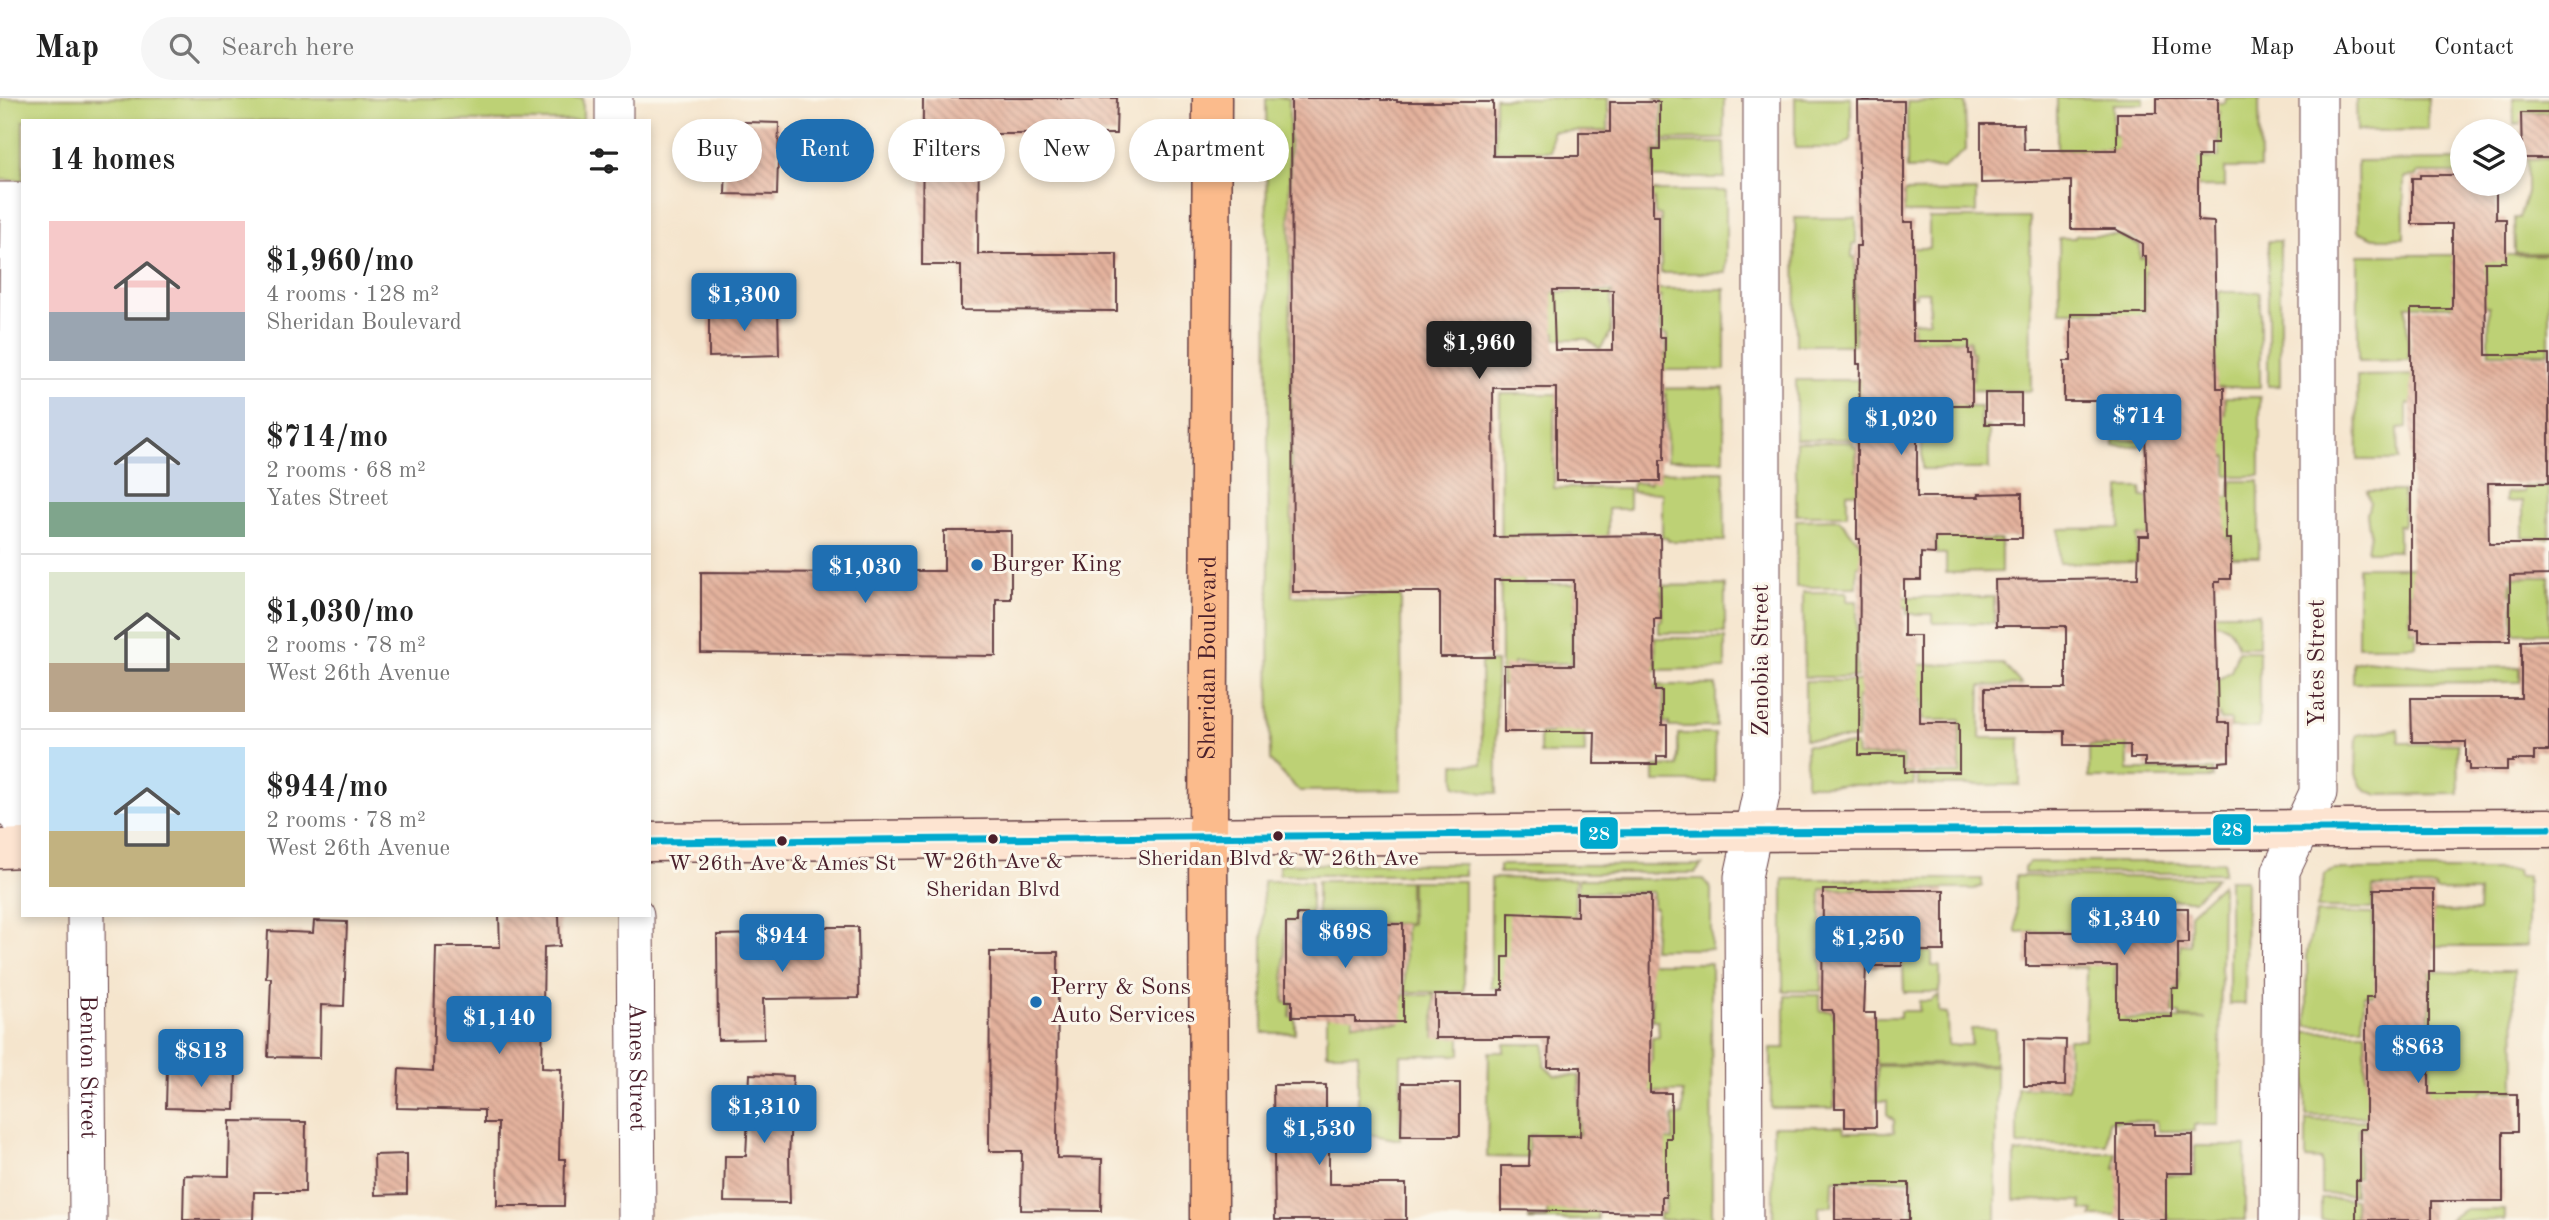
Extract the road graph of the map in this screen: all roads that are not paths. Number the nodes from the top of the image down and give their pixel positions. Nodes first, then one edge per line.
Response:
1 (614, 98) edge
2 (1212, 98) edge
3 (1762, 98) edge
4 (2318, 98) edge
5 (614, 119) edge
6 (10, 201) edge
7 (21, 819) edge
8 (2549, 828) edge
9 (2301, 829) junction
10 (1753, 832) junction
11 (1208, 836) junction
12 (651, 842) edge
13 (21, 848) edge
14 (0, 849) edge
15 (86, 917) edge
16 (635, 917) edge
17 (88, 1220) edge
18 (637, 1220) edge
19 (1209, 1220) edge
20 (1744, 1220) edge
21 (2279, 1220) edge

1 - 5 street
2 - 11 main road, Sheridan Boulevard
3 - 10 street, Zenobia Street
4 - 9 street, Yates Street
6 - 7 street
8 - 9 street
9 - 10 street
9 - 21 street, Yates Street
10 - 11 street
10 - 20 street, Zenobia Street
11 - 12 street
11 - 19 main road, Sheridan Boulevard
13 - 14 street
15 - 17 street, Benton Street
16 - 18 street, Ames Street

